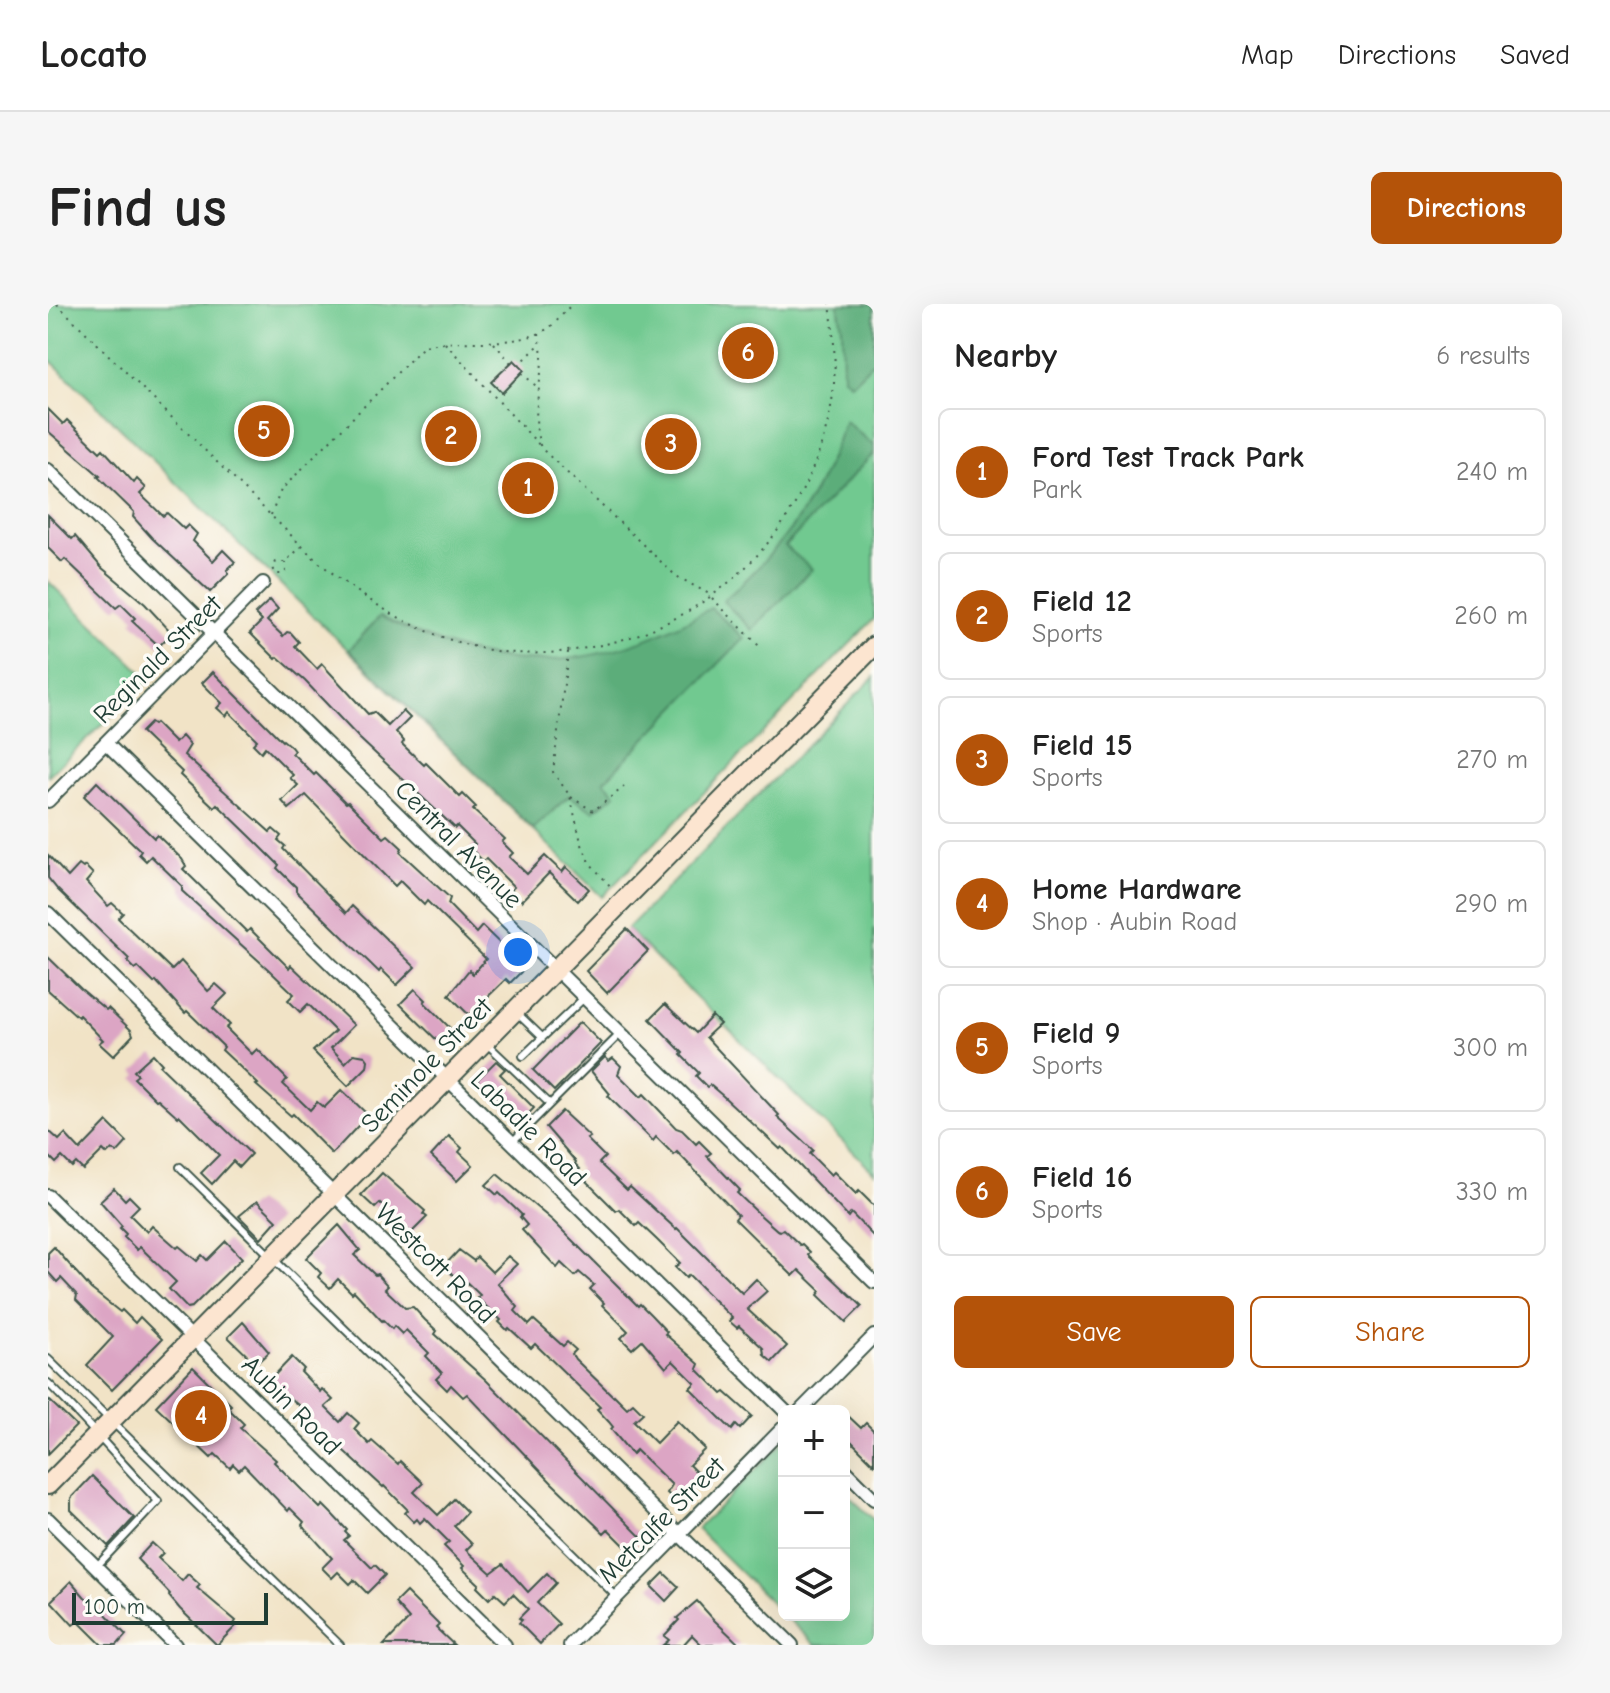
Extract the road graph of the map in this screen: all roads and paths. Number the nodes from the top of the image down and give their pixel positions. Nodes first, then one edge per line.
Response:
1 (57, 304) edge
2 (572, 304) edge
3 (830, 304) edge
4 (538, 332) junction
5 (443, 341) junction
6 (492, 341) junction
7 (540, 344) junction
8 (511, 363) dead end
9 (519, 365) dead end
10 (522, 373) dead end
11 (537, 387) junction
12 (541, 448) junction
13 (48, 470) edge
14 (271, 515) junction
15 (302, 546) junction
16 (285, 562) dead end
17 (263, 583) dead end
18 (712, 597) junction
19 (214, 633) junction
20 (874, 646) edge
21 (761, 648) dead end
22 (568, 651) junction
23 (106, 743) junction
24 (624, 787) dead end
25 (570, 796) junction
26 (49, 799) edge
27 (615, 892) dead end
28 (48, 913) edge
29 (555, 970) junction
30 (584, 998) junction
31 (515, 1011) junction
32 (620, 1034) junction
33 (542, 1037) junction
34 (485, 1042) junction
35 (523, 1056) dead end
36 (448, 1079) junction
37 (549, 1103) junction
38 (512, 1142) junction
39 (180, 1167) dead end
40 (334, 1195) junction
41 (48, 1196) edge
42 (272, 1258) junction
43 (874, 1282) edge
44 (874, 1336) edge
45 (193, 1338) junction
46 (48, 1359) edge
47 (48, 1383) edge
48 (779, 1405) edge
49 (806, 1405) edge
50 (111, 1421) junction
51 (778, 1433) edge
52 (97, 1435) junction
53 (850, 1475) edge
54 (48, 1485) edge
55 (874, 1499) edge
56 (48, 1519) edge
57 (679, 1534) junction
58 (96, 1567) junction
59 (617, 1597) junction
60 (175, 1645) edge
61 (340, 1645) edge
62 (505, 1645) edge
63 (570, 1645) edge
64 (792, 1645) edge

1 - 14 path
2 - 4 path
3 - 18 path
4 - 6 path
4 - 7 path
5 - 6 path
5 - 12 path
5 - 14 path
6 - 8 path
7 - 9 path
7 - 11 path
10 - 11 path
11 - 12 path
12 - 18 path
13 - 19 street, Central Avenue
14 - 15 path
15 - 16 path
15 - 22 path
17 - 19 street, Reginald Street
18 - 21 path
18 - 22 path
19 - 23 street, Reginald Street
19 - 29 street, Central Avenue
20 - 29 street, Seminole Street
22 - 25 path
23 - 26 street, Reginald Street
23 - 36 street, Labadie Road
24 - 25 path
25 - 27 path
28 - 40 street, Westcott Road
29 - 30 street, Central Avenue
29 - 31 street, Seminole Street
30 - 32 street, Central Avenue
30 - 33 lane
31 - 33 lane
31 - 34 street, Seminole Street
32 - 37 lane
32 - 43 street, Central Avenue
33 - 35 lane
34 - 36 street, Seminole Street
34 - 37 lane
36 - 38 street, Labadie Road
36 - 40 street, Seminole Street
37 - 38 lane
38 - 48 street, Labadie Road
39 - 42 lane
40 - 42 street, Seminole Street
40 - 57 street, Westcott Road
41 - 45 street, Aubin Road
42 - 45 street, Seminole Street
42 - 59 lane
44 - 49 street
45 - 50 street, Seminole Street
45 - 62 street, Aubin Road
46 - 50 lane
47 - 52 lane
50 - 52 street, Seminole Street
50 - 61 lane
51 - 57 street, Metcalfe Street
52 - 54 street, Seminole Street
52 - 58 lane
53 - 55 street
56 - 58 street
57 - 59 street, Metcalfe Street
57 - 64 street, Westcott Road
58 - 60 street
59 - 63 street, Metcalfe Street

